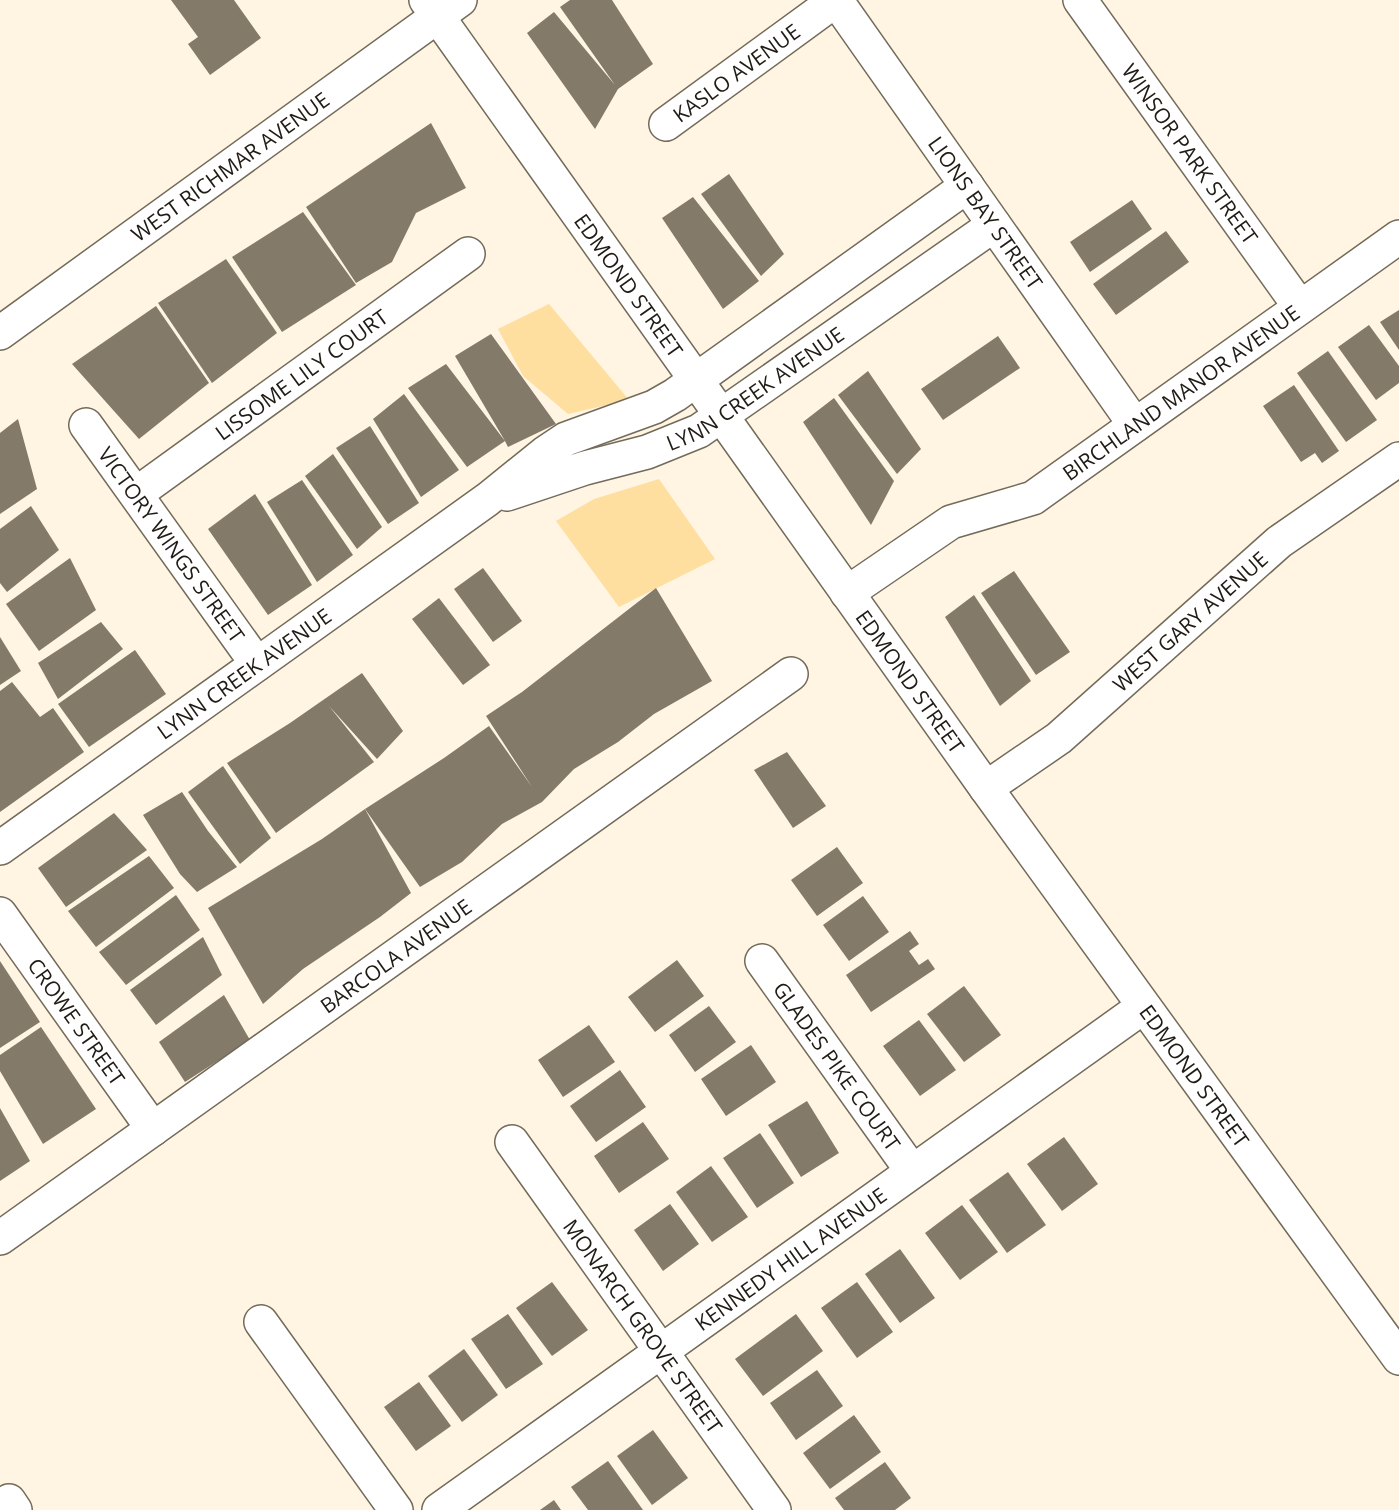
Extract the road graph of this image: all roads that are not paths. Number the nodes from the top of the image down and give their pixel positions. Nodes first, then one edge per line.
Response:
1 (836, 0) edge
2 (1080, 0) edge
3 (441, 6) edge
4 (666, 124) dead end
5 (967, 186) junction
6 (994, 225) junction
7 (1399, 237) edge
8 (887, 243) junction
9 (468, 254) dead end
10 (915, 280) junction
11 (1300, 307) junction
12 (0, 333) edge
13 (696, 381) junction
14 (722, 416) junction
15 (86, 425) dead end
16 (1135, 425) junction
17 (566, 440) junction
18 (1399, 459) edge
19 (573, 472) junction
20 (136, 494) junction
21 (488, 499) junction
22 (848, 593) junction
23 (257, 664) junction
24 (792, 674) dead end
25 (986, 788) junction
26 (0, 848) edge
27 (0, 914) edge
28 (762, 961) dead end
29 (1143, 1007) junction
30 (153, 1130) junction
31 (512, 1142) dead end
32 (912, 1171) junction
33 (0, 1238) edge
34 (261, 1322) dead end
35 (660, 1351) junction
36 (1399, 1358) edge
37 (396, 1510) edge
38 (439, 1510) edge
39 (774, 1510) edge

1 - 4 street, KASLO AVENUE
1 - 5 street, LIONS BAY STREET
2 - 11 street, WINSOR PARK STREET
3 - 12 street, WEST RICHMAR AVENUE
3 - 13 street, EDMOND STREET
5 - 6 street, LIONS BAY STREET
5 - 8 street, LYNN CREEK AVENUE
6 - 10 street, LYNN CREEK AVENUE
6 - 16 street, LIONS BAY STREET
7 - 11 street, BIRCHLAND MANOR AVENUE
8 - 10 street
8 - 13 street, LYNN CREEK AVENUE
9 - 20 street, LISSOME LILY COURT
10 - 14 street, LYNN CREEK AVENUE
11 - 16 street, BIRCHLAND MANOR AVENUE
13 - 14 street, EDMOND STREET
13 - 17 street, LYNN CREEK AVENUE
14 - 19 street, LYNN CREEK AVENUE
14 - 22 street, EDMOND STREET
15 - 20 street, VICTORY WINGS STREET
16 - 22 street, BIRCHLAND MANOR AVENUE
17 - 19 street
17 - 21 street, LYNN CREEK AVENUE
18 - 25 street, WEST GARY AVENUE
19 - 21 street, LYNN CREEK AVENUE
20 - 23 street, VICTORY WINGS STREET
21 - 23 street, LYNN CREEK AVENUE
22 - 25 street, EDMOND STREET
23 - 26 street, LYNN CREEK AVENUE
24 - 30 street, BARCOLA AVENUE
25 - 29 street, EDMOND STREET
27 - 30 street, CROWE STREET
28 - 32 street, GLADES PIKE COURT
29 - 32 street, KENNEDY HILL AVENUE
29 - 36 street, EDMOND STREET
30 - 33 street, BARCOLA AVENUE
31 - 35 street, MONARCH GROVE STREET
32 - 35 street, KENNEDY HILL AVENUE
34 - 37 street
35 - 38 street, KENNEDY HILL AVENUE
35 - 39 street, MONARCH GROVE STREET

